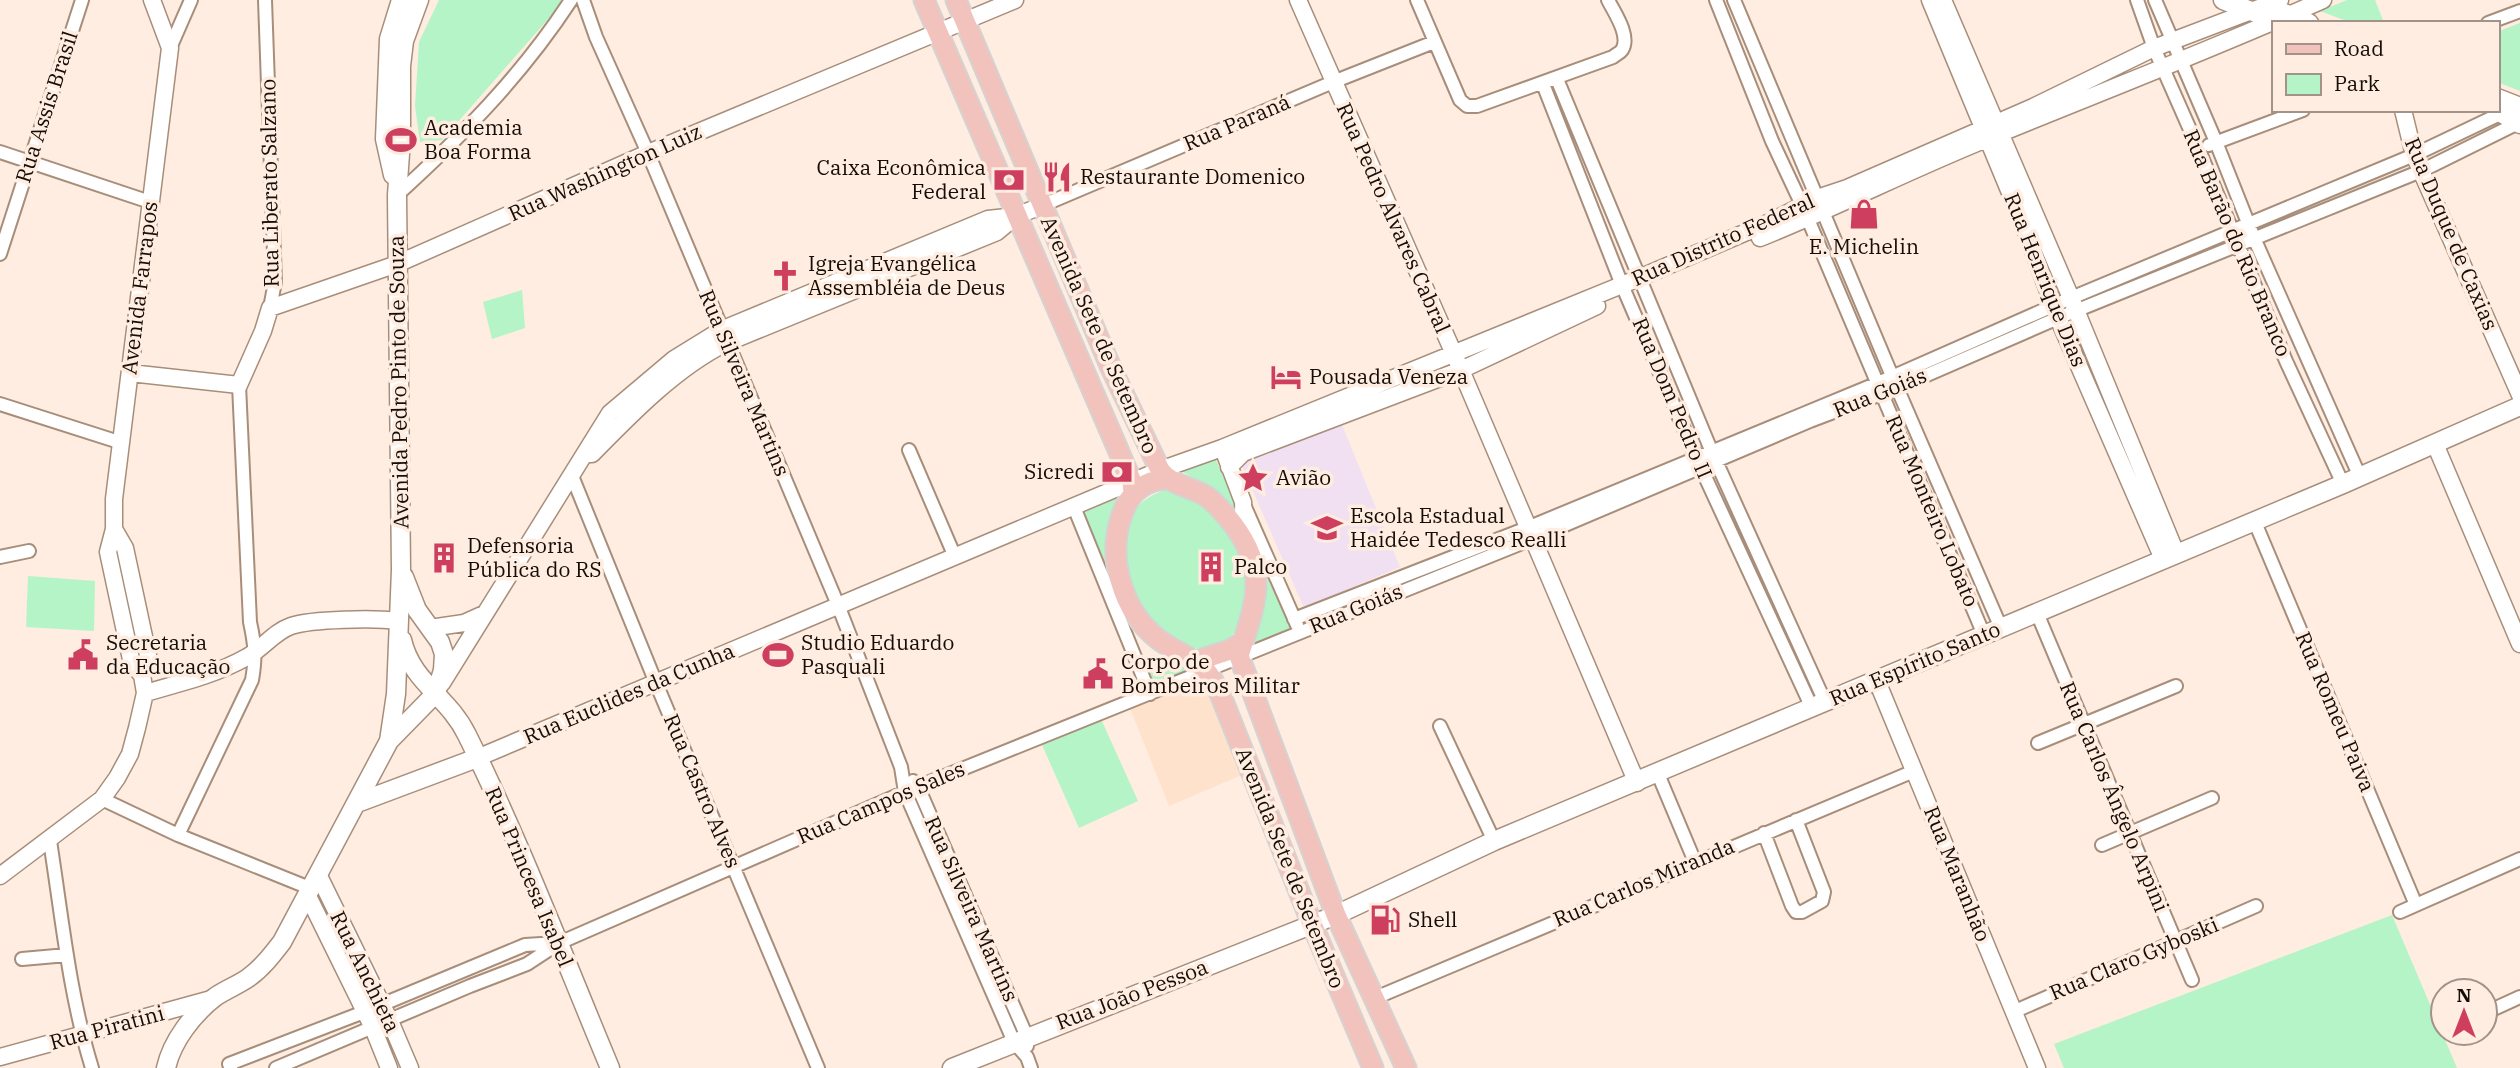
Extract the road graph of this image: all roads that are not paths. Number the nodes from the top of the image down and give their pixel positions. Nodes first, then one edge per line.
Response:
1 (82, 0) edge
2 (152, 0) edge
3 (191, 0) edge
4 (265, 0) edge
5 (401, 0) edge
6 (419, 0) edge
7 (570, 0) edge
8 (583, 0) edge
9 (924, 0) edge
10 (956, 0) edge
11 (1015, 0) edge
12 (1298, 0) edge
13 (1417, 0) edge
14 (1608, 0) edge
15 (1716, 0) edge
16 (1734, 0) edge
17 (1930, 0) edge
18 (1943, 0) edge
19 (2137, 0) edge
20 (2155, 0) edge
21 (2223, 0) edge
22 (2323, 0) edge
23 (2271, 11) edge
24 (2520, 11) edge
25 (965, 21) junction
26 (2303, 21) edge
27 (2493, 21) edge
28 (938, 32) junction
29 (2171, 41) junction
30 (1434, 42) junction
31 (170, 48) junction
32 (2154, 48) junction
33 (2181, 61) junction
34 (2163, 69) junction
35 (1557, 79) junction
36 (1333, 82) junction
37 (1543, 84) junction
38 (2499, 108) edge
39 (2298, 112) edge
40 (2403, 112) edge
41 (2489, 112) edge
42 (2519, 118) edge
43 (1991, 131) junction
44 (2216, 142) junction
45 (2199, 150) junction
46 (0, 152) edge
47 (648, 153) junction
48 (2414, 155) junction
49 (29, 162) junction
50 (2421, 171) junction
51 (2341, 186) junction
52 (397, 195) junction
53 (2347, 200) junction
54 (150, 202) junction
55 (1041, 206) junction
56 (1812, 208) junction
57 (1016, 216) junction
58 (2030, 221) junction
59 (2248, 224) junction
60 (2233, 231) junction
61 (2254, 238) junction
62 (2239, 245) junction
63 (0, 254) edge
64 (397, 264) junction
65 (2154, 272) junction
66 (1640, 281) junction
67 (1624, 288) junction
68 (2073, 304) junction
69 (270, 309) junction
70 (2056, 312) junction
71 (723, 336) junction
72 (2305, 353) junction
73 (1454, 354) junction
74 (2286, 360) junction
75 (1111, 368) junction
76 (1461, 370) junction
77 (130, 373) junction
78 (1089, 381) junction
79 (1894, 382) junction
80 (239, 385) junction
81 (1880, 388) junction
82 (2520, 395) edge
83 (0, 404) edge
84 (2520, 406) edge
85 (2335, 421) junction
86 (2318, 429) junction
87 (2120, 438) junction
88 (122, 443) junction
89 (2435, 444) junction
90 (1222, 448) junction
91 (909, 450) dead end
92 (1714, 455) junction
93 (1699, 462) junction
94 (1233, 463) junction
95 (1164, 474) junction
96 (572, 476) junction
97 (2360, 477) junction
98 (2343, 484) junction
99 (1133, 487) junction
100 (1243, 502) junction
101 (1074, 507) junction
102 (2254, 520) junction
103 (1530, 533) junction
104 (1247, 545) junction
105 (29, 551) dead end
106 (2169, 556) junction
107 (0, 557) edge
108 (954, 557) junction
109 (1097, 562) junction
110 (401, 570) junction
111 (1120, 578) junction
112 (1275, 578) junction
113 (1130, 604) junction
114 (838, 605) junction
115 (2037, 613) junction
116 (484, 614) junction
117 (398, 621) junction
118 (1297, 625) junction
119 (430, 628) junction
120 (1992, 632) junction
121 (1126, 635) junction
122 (2520, 644) edge
123 (1241, 649) junction
124 (256, 652) junction
125 (1200, 666) junction
126 (1877, 681) junction
127 (656, 683) junction
128 (2176, 686) dead end
129 (145, 693) junction
130 (436, 693) junction
131 (1150, 694) junction
132 (1819, 705) junction
133 (2084, 724) junction
134 (1440, 726) dead end
135 (389, 741) junction
136 (2038, 743) dead end
137 (477, 758) junction
138 (1914, 771) junction
139 (1658, 774) junction
140 (1637, 783) junction
141 (911, 790) junction
142 (2212, 798) dead end
143 (102, 799) junction
144 (357, 803) junction
145 (1796, 820) junction
146 (1764, 833) junction
147 (2129, 834) junction
148 (177, 835) junction
149 (50, 841) junction
150 (1494, 841) junction
151 (2102, 845) dead end
152 (2520, 859) edge
153 (1695, 862) junction
154 (734, 865) junction
155 (0, 876) edge
156 (313, 887) junction
157 (2416, 905) junction
158 (2256, 906) dead end
159 (2400, 912) dead end
160 (1336, 915) junction
161 (1312, 925) junction
162 (2175, 942) junction
163 (559, 943) junction
164 (66, 955) junction
165 (22, 959) dead end
166 (463, 970) junction
167 (2192, 980) dead end
168 (470, 986) junction
169 (2520, 997) edge
170 (215, 998) junction
171 (1375, 998) junction
172 (382, 1004) junction
173 (2499, 1007) edge
174 (1348, 1009) junction
175 (364, 1012) junction
176 (2012, 1012) junction
177 (390, 1021) junction
178 (373, 1028) junction
179 (82, 1035) junction
180 (1021, 1039) junction
181 (0, 1057) edge
182 (1029, 1063) edge
183 (230, 1066) edge
184 (92, 1068) edge
185 (166, 1068) edge
186 (276, 1068) edge
187 (389, 1068) edge
188 (410, 1068) edge
189 (610, 1068) edge
190 (818, 1068) edge
191 (952, 1068) edge
192 (1373, 1068) edge
193 (1406, 1068) edge
194 (2037, 1068) edge

1 - 49 street, Rua Assis Brasil
2 - 31 street
3 - 31 street
4 - 69 street, Rua Liberato Salzano
5 - 52 main road, Avenida Pedro Pinto de Souza
6 - 52 main road, Avenida Pedro Pinto de Souza
7 - 52 street
8 - 47 street, Rua Silveira Martins
9 - 28 main road, Avenida Sete de Setembro
10 - 25 main road, Avenida Sete de Setembro
11 - 25 street, Rua Washington Luiz
12 - 36 street, Rua Pedro Alvares Cabral
13 - 30 street
14 - 35 street
15 - 56 street, Rua Monteiro Lobato
16 - 56 street, Rua Monteiro Lobato
17 - 43 street, Rua Henrique Dias
18 - 43 street, Rua Henrique Dias
19 - 32 street, Rua Barão do Rio Branco
20 - 29 street, Rua Barão do Rio Branco
21 - 23 main road
22 - 23 street, Rua Distrito Federal
23 - 26 main road
23 - 29 street, Rua Distrito Federal
23 - 33 street, Rua Distrito Federal
24 - 27 street
25 - 28 street, Rua Washington Luiz
25 - 55 main road, Avenida Sete de Setembro
28 - 47 street, Rua Washington Luiz
28 - 57 main road, Avenida Sete de Setembro
29 - 32 street, Rua Distrito Federal
29 - 33 street, Rua Barão do Rio Branco
30 - 36 street, Rua Paraná
30 - 37 street
31 - 54 street, Avenida Farrapos
32 - 34 street, Rua Barão do Rio Branco
32 - 43 street, Rua Distrito Federal
33 - 34 street, Rua Distrito Federal
33 - 44 street, Rua Barão do Rio Branco
34 - 43 street, Rua Distrito Federal
34 - 45 street, Rua Barão do Rio Branco
35 - 37 street
35 - 66 street, Rua Dom Pedro II
36 - 55 street, Rua Paraná
36 - 73 street, Rua Pedro Alvares Cabral
37 - 67 street, Rua Dom Pedro II
38 - 42 main road
39 - 44 street
40 - 48 street, Rua Duque de Caxias
41 - 48 street, Rua Goiás
42 - 50 street, Rua Goiás
43 - 56 street, Rua Distrito Federal
43 - 58 street, Rua Henrique Dias
44 - 45 street
44 - 59 street, Rua Barão do Rio Branco
45 - 60 street, Rua Barão do Rio Branco
46 - 49 street
47 - 64 street, Rua Washington Luiz
47 - 71 street, Rua Silveira Martins
48 - 50 street, Rua Duque de Caxias
48 - 51 street, Rua Goiás
49 - 54 street
49 - 63 street, Rua Assis Brasil
50 - 53 street, Rua Goiás
50 - 82 street, Rua Duque de Caxias
51 - 53 street
51 - 59 street, Rua Goiás
52 - 64 main road, Avenida Pedro Pinto de Souza
53 - 61 street, Rua Goiás
54 - 77 street, Avenida Farrapos
55 - 57 street
55 - 75 main road, Avenida Sete de Setembro
56 - 66 street, Rua Distrito Federal
56 - 79 street, Rua Monteiro Lobato
56 - 81 street, Rua Monteiro Lobato
57 - 71 street
57 - 78 main road, Avenida Sete de Setembro
58 - 68 street, Rua Henrique Dias
58 - 70 street, Rua Henrique Dias
59 - 60 street, Rua Goiás
59 - 61 street, Rua Barão do Rio Branco
60 - 62 street, Rua Barão do Rio Branco
60 - 65 street, Rua Goiás
61 - 62 street, Rua Goiás
61 - 72 street, Rua Barão do Rio Branco
62 - 65 street, Rua Goiás
62 - 74 street, Rua Barão do Rio Branco
64 - 69 street, Rua Washington Luiz
64 - 110 main road, Avenida Pedro Pinto de Souza
65 - 68 street, Rua Goiás
66 - 67 street, Rua Distrito Federal
66 - 92 street, Rua Dom Pedro II
67 - 73 street, Rua Distrito Federal
67 - 76 street, Rua Distrito Federal
67 - 93 street, Rua Dom Pedro II
68 - 70 street, Rua Goiás
68 - 87 street, Rua Henrique Dias
69 - 80 street, Rua Liberato Salzano
70 - 79 street, Rua Goiás
70 - 87 street, Rua Henrique Dias
71 - 96 street
71 - 114 street, Rua Silveira Martins
72 - 74 street
72 - 85 street, Rua Barão do Rio Branco
73 - 76 street, Rua Pedro Alvares Cabral
73 - 90 street, Rua Distrito Federal
74 - 86 street, Rua Barão do Rio Branco
75 - 78 main road
75 - 95 main road, Avenida Sete de Setembro
76 - 94 street, Rua Distrito Federal
76 - 103 street, Rua Pedro Alvares Cabral
77 - 80 street
77 - 88 street, Avenida Farrapos
78 - 99 main road, Avenida Sete de Setembro
79 - 81 street, Rua Goiás
79 - 120 street, Rua Monteiro Lobato
80 - 124 street, Rua Liberato Salzano
81 - 92 street, Rua Goiás
81 - 120 street, Rua Monteiro Lobato
83 - 88 street
84 - 89 main road, Rua Espírito Santo
85 - 86 street
85 - 97 street, Rua Barão do Rio Branco
86 - 98 street, Rua Barão do Rio Branco
87 - 106 street, Rua Henrique Dias
88 - 129 street, Avenida Farrapos
89 - 97 main road, Rua Espírito Santo
89 - 122 street
90 - 94 street
90 - 95 street, Rua Distrito Federal
91 - 108 street
92 - 93 street, Rua Goiás
92 - 132 street, Rua Dom Pedro II
93 - 103 street, Rua Goiás
93 - 132 street, Rua Dom Pedro II
94 - 100 street
95 - 99 main road
95 - 104 main road, Avenida Sete de Setembro
96 - 116 street
96 - 127 street, Rua Castro Alves
97 - 98 main road, Rua Espírito Santo
98 - 102 main road, Rua Espírito Santo
99 - 101 street, Rua Euclides da Cunha
99 - 111 main road, Avenida Sete de Setembro
100 - 104 street
100 - 112 street
101 - 108 street, Rua Euclides da Cunha
101 - 109 street
102 - 106 main road, Rua Espírito Santo
102 - 157 street, Rua Romeu Paiva
103 - 118 street, Rua Goiás
103 - 140 street, Rua Pedro Alvares Cabral
104 - 112 street
104 - 123 main road, Avenida Sete de Setembro
105 - 107 street
106 - 115 main road, Rua Espírito Santo
108 - 114 street, Rua Euclides da Cunha
109 - 111 street
109 - 121 street
110 - 117 main road, Avenida Pedro Pinto de Souza
110 - 119 main road, Avenida Pedro Pinto de Souza
111 - 113 main road, Avenida Sete de Setembro
112 - 118 street
113 - 121 street
113 - 125 main road, Avenida Sete de Setembro
114 - 127 street, Rua Euclides da Cunha
114 - 141 street, Rua Silveira Martins
115 - 120 main road, Rua Espírito Santo
115 - 133 street, Rua Carlos Ângelo Arpini
116 - 119 street
116 - 130 street
117 - 124 street
117 - 130 main road, Rua Princesa Isabel
117 - 135 main road, Avenida Pedro Pinto de Souza
118 - 123 street, Rua Goiás
119 - 130 main road, Avenida Pedro Pinto de Souza
120 - 126 main road, Rua Espírito Santo
121 - 131 street
123 - 125 main road
123 - 160 main road, Avenida Sete de Setembro
124 - 129 street
124 - 148 street
125 - 131 street, Rua Campos Sales
125 - 161 main road, Avenida Sete de Setembro
126 - 132 main road, Rua Espírito Santo
126 - 138 street, Rua Maranhão
127 - 137 street, Rua Euclides da Cunha
127 - 154 street, Rua Castro Alves
128 - 133 street
129 - 143 street, Avenida Farrapos
130 - 135 main road, Avenida Pedro Pinto de Souza
130 - 137 main road, Rua Princesa Isabel
131 - 141 street, Rua Campos Sales
132 - 139 main road, Rua Espírito Santo
133 - 136 street
133 - 147 street, Rua Carlos Ângelo Arpini
134 - 150 street
135 - 144 main road, Avenida Pedro Pinto de Souza
137 - 144 main road, Rua Euclides da Cunha
137 - 163 main road, Rua Princesa Isabel
138 - 145 street, Rua Carlos Miranda
138 - 176 street, Rua Maranhão
139 - 140 main road, Rua Espírito Santo
139 - 153 street
140 - 150 main road, Rua Espírito Santo
141 - 154 street, Rua Campos Sales
141 - 180 street, Rua Silveira Martins
142 - 147 street
143 - 148 street
143 - 149 street, Avenida Farrapos
144 - 156 main road, Avenida Pedro Pinto de Souza
145 - 146 street, Rua Carlos Miranda
145 - 146 street
146 - 153 street, Rua Carlos Miranda
147 - 151 street
147 - 162 street, Rua Carlos Ângelo Arpini
148 - 156 street
149 - 155 street, Avenida Farrapos
149 - 164 street
150 - 160 main road, Rua Espírito Santo
152 - 157 street
153 - 171 street, Rua Carlos Miranda
154 - 163 street, Rua Campos Sales
154 - 190 street, Rua Castro Alves
156 - 170 main road, Avenida Pedro Pinto de Souza
156 - 172 street, Rua Anchieta
156 - 175 street, Rua Anchieta
157 - 159 street
158 - 162 street, Rua Claro Gyboski
160 - 161 main road, Rua Espírito Santo
160 - 171 main road, Avenida Sete de Setembro
161 - 174 main road, Avenida Sete de Setembro
161 - 180 main road, Rua João Pessoa
162 - 167 street, Rua Carlos Ângelo Arpini
162 - 176 street, Rua Claro Gyboski
163 - 166 street, Rua Campos Sales
163 - 168 street, Rua Campos Sales
163 - 189 main road, Rua Princesa Isabel
164 - 165 street
164 - 179 street
166 - 168 street
166 - 172 street, Rua Campos Sales
168 - 177 street, Rua Campos Sales
169 - 173 street
170 - 179 street, Rua Piratini
170 - 185 main road, Avenida Pedro Pinto de Souza
171 - 174 main road
171 - 193 main road, Avenida Sete de Setembro
172 - 175 street, Rua Campos Sales
172 - 177 street, Rua Anchieta
174 - 192 main road, Avenida Sete de Setembro
175 - 178 street, Rua Anchieta
175 - 183 street, Rua Campos Sales
176 - 194 street, Rua Maranhão
177 - 178 street, Rua Campos Sales
177 - 188 street, Rua Anchieta
178 - 186 street, Rua Campos Sales
178 - 187 street, Rua Anchieta
179 - 181 street, Rua Piratini
179 - 184 street
180 - 182 street, Rua Silveira Martins
180 - 191 main road, Rua João Pessoa

